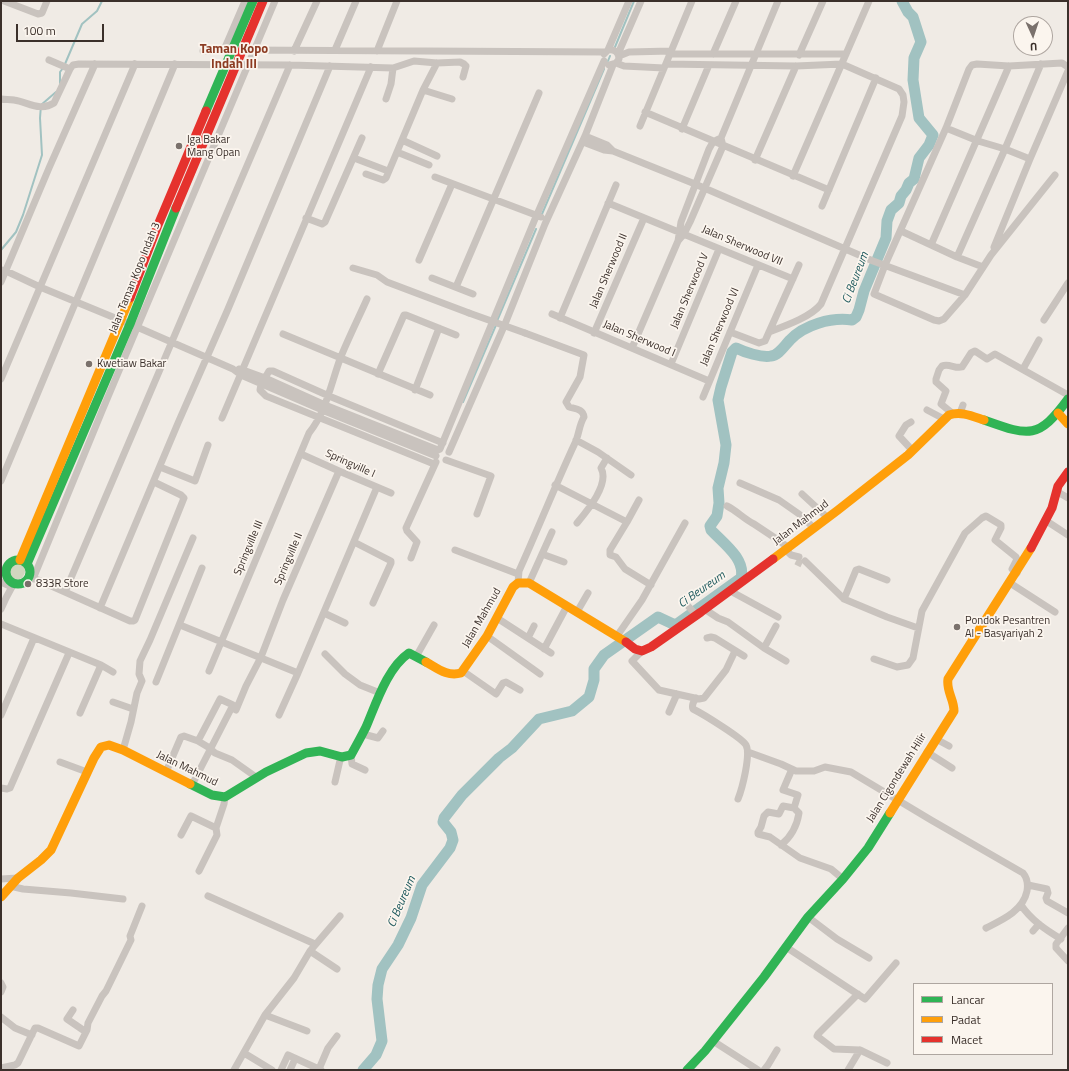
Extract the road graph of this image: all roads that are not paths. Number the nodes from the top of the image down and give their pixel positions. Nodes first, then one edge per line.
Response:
1 (4, 1) edge
2 (47, 1) edge
3 (245, 1) edge
4 (253, 1) edge
5 (263, 1) edge
6 (275, 1) edge
7 (317, 1) edge
8 (356, 1) edge
9 (397, 1) edge
10 (629, 1) edge
11 (641, 1) edge
12 (692, 1) edge
13 (736, 1) edge
14 (778, 1) edge
15 (823, 1) edge
16 (869, 1) edge
17 (228, 50) junction
18 (243, 50) junction
19 (255, 50) junction
20 (335, 50) junction
21 (203, 51) dead end
22 (294, 51) junction
23 (377, 51) junction
24 (416, 52) junction
25 (629, 52) junction
26 (670, 52) junction
27 (713, 54) junction
28 (756, 54) junction
29 (846, 54) junction
30 (605, 55) junction
31 (618, 55) junction
32 (799, 55) junction
33 (49, 60) dead end
34 (414, 61) junction
35 (437, 63) junction
36 (95, 64) junction
37 (135, 64) junction
38 (175, 64) junction
39 (236, 64) junction
40 (249, 64) junction
41 (615, 64) junction
42 (842, 64) junction
43 (1041, 64) junction
44 (226, 65) junction
45 (290, 65) junction
46 (709, 65) junction
47 (752, 65) junction
48 (330, 66) junction
49 (624, 66) junction
50 (665, 66) junction
51 (796, 66) junction
52 (1009, 66) junction
53 (371, 67) junction
54 (1068, 67) edge
55 (65, 68) junction
56 (393, 68) junction
57 (1068, 71) edge
58 (463, 77) dead end
59 (876, 78) junction
60 (423, 90) junction
61 (539, 93) dead end
62 (386, 99) dead end
63 (452, 99) dead end
64 (1, 100) edge
65 (645, 112) junction
66 (640, 126) dead end
67 (946, 128) junction
68 (682, 129) junction
69 (362, 138) dead end
70 (721, 138) junction
71 (584, 139) junction
72 (402, 140) junction
73 (978, 141) junction
74 (713, 142) junction
75 (723, 146) junction
76 (1005, 149) junction
77 (397, 152) junction
78 (437, 156) dead end
79 (354, 158) junction
80 (1030, 159) junction
81 (755, 160) junction
82 (429, 166) dead end
83 (388, 171) junction
84 (366, 174) dead end
85 (1055, 175) dead end
86 (793, 176) junction
87 (435, 177) dead end
88 (452, 184) junction
89 (695, 184) junction
90 (616, 185) dead end
91 (705, 188) junction
92 (829, 190) junction
93 (493, 200) junction
94 (608, 202) junction
95 (178, 204) junction
96 (822, 206) dead end
97 (187, 209) junction
98 (536, 217) junction
99 (306, 218) junction
100 (644, 218) junction
101 (546, 222) junction
102 (901, 231) junction
103 (681, 233) junction
104 (931, 245) junction
105 (845, 248) junction
106 (719, 249) junction
107 (991, 255) junction
108 (958, 257) junction
109 (419, 260) dead end
110 (880, 263) junction
111 (758, 265) junction
112 (799, 265) dead end
113 (983, 267) junction
114 (353, 268) dead end
115 (3, 270) edge
116 (432, 278) dead end
117 (792, 279) junction
118 (1, 282) edge
119 (1068, 283) edge
120 (40, 287) junction
121 (456, 287) junction
122 (473, 294) dead end
123 (965, 295) junction
124 (367, 299) dead end
125 (75, 302) junction
126 (498, 312) junction
127 (552, 314) dead end
128 (507, 315) junction
129 (560, 318) junction
130 (1044, 320) dead end
131 (130, 324) junction
132 (439, 328) junction
133 (730, 332) junction
134 (769, 332) junction
135 (594, 333) junction
136 (283, 334) dead end
137 (456, 334) dead end
138 (1039, 340) dead end
139 (172, 342) junction
140 (632, 348) junction
141 (207, 358) junction
142 (341, 358) junction
143 (671, 364) junction
144 (1023, 370) junction
145 (242, 372) junction
146 (378, 374) junction
147 (1, 379) edge
148 (263, 381) junction
149 (709, 381) junction
150 (415, 390) junction
151 (326, 394) junction
152 (430, 395) dead end
153 (1068, 395) edge
154 (703, 397) dead end
155 (1068, 399) edge
156 (321, 406) junction
157 (98, 409) junction
158 (927, 410) dead end
159 (958, 410) junction
160 (1058, 413) junction
161 (316, 417) junction
162 (222, 418) dead end
163 (944, 419) junction
164 (911, 422) dead end
165 (1068, 424) edge
166 (576, 440) junction
167 (208, 445) dead end
168 (912, 450) junction
169 (449, 452) junction
170 (301, 454) junction
171 (438, 454) junction
172 (607, 458) junction
173 (446, 460) junction
174 (160, 467) junction
175 (339, 471) junction
176 (1068, 472) edge
177 (632, 475) dead end
178 (1, 481) edge
179 (154, 482) junction
180 (740, 483) dead end
181 (555, 485) junction
182 (377, 487) junction
183 (1056, 491) junction
184 (391, 493) dead end
185 (802, 494) dead end
186 (1068, 498) edge
187 (639, 500) dead end
188 (592, 504) junction
189 (727, 506) dead end
190 (477, 514) dead end
191 (828, 518) junction
192 (1046, 520) junction
193 (627, 522) junction
194 (577, 523) dead end
195 (685, 523) dead end
196 (814, 528) junction
197 (552, 532) dead end
198 (1068, 536) edge
199 (193, 538) dead end
200 (354, 542) junction
201 (455, 550) dead end
202 (542, 554) junction
203 (796, 556) junction
204 (411, 558) dead end
205 (1, 559) edge
206 (24, 562) junction
207 (564, 562) dead end
208 (6, 568) edge
209 (202, 568) dead end
210 (1017, 573) junction
211 (31, 578) junction
212 (518, 578) junction
213 (886, 580) dead end
214 (1, 582) edge
215 (529, 583) junction
216 (1010, 583) junction
217 (13, 585) junction
218 (650, 585) junction
219 (732, 590) junction
220 (66, 592) junction
221 (588, 593) dead end
222 (844, 599) junction
223 (372, 603) dead end
224 (567, 606) junction
225 (706, 607) junction
226 (100, 608) junction
227 (1, 609) edge
228 (577, 612) junction
229 (1054, 612) dead end
230 (324, 613) junction
231 (778, 617) dead end
232 (496, 618) junction
233 (345, 623) dead end
234 (1, 624) edge
235 (180, 625) junction
236 (434, 625) dead end
237 (534, 626) dead end
238 (776, 626) dead end
239 (918, 628) junction
240 (486, 636) junction
241 (34, 638) junction
242 (528, 638) junction
243 (707, 638) dead end
244 (621, 639) junction
245 (222, 641) junction
246 (764, 648) junction
247 (544, 649) junction
248 (642, 651) junction
249 (735, 651) junction
250 (69, 653) junction
251 (551, 653) dead end
252 (325, 654) dead end
253 (417, 655) junction
254 (744, 656) dead end
255 (261, 658) junction
256 (874, 659) dead end
257 (786, 661) dead end
258 (101, 665) junction
259 (209, 671) dead end
260 (463, 671) junction
261 (113, 672) dead end
262 (298, 673) junction
263 (540, 674) dead end
264 (156, 682) dead end
265 (520, 690) dead end
266 (380, 693) junction
267 (677, 694) junction
268 (696, 698) junction
269 (113, 702) dead end
270 (133, 709) junction
271 (236, 710) dead end
272 (669, 712) dead end
273 (80, 713) dead end
274 (1, 715) edge
275 (279, 715) dead end
276 (383, 731) dead end
277 (363, 734) junction
278 (936, 739) junction
279 (198, 741) junction
280 (949, 746) dead end
281 (210, 749) junction
282 (123, 750) junction
283 (748, 752) junction
284 (927, 752) junction
285 (346, 756) junction
286 (60, 762) dead end
287 (952, 768) dead end
288 (792, 769) junction
289 (365, 770) dead end
290 (87, 772) junction
291 (166, 772) junction
292 (256, 777) junction
293 (335, 782) dead end
294 (192, 785) junction
295 (1, 788) edge
296 (225, 797) junction
297 (738, 799) dead end
298 (899, 800) junction
299 (794, 808) junction
300 (216, 828) junction
301 (181, 835) dead end
302 (781, 845) junction
303 (199, 871) dead end
304 (18, 878) junction
305 (1, 879) edge
306 (843, 879) junction
307 (1028, 885) junction
308 (10, 886) junction
309 (1, 896) edge
310 (208, 896) dead end
311 (123, 899) dead end
312 (1021, 905) junction
313 (142, 906) dead end
314 (1068, 913) edge
315 (340, 916) dead end
316 (808, 917) junction
317 (1039, 924) junction
318 (986, 928) dead end
319 (1068, 928) edge
320 (1034, 931) dead end
321 (1061, 939) junction
322 (316, 944) junction
323 (786, 947) junction
324 (310, 951) junction
325 (869, 958) dead end
326 (1068, 961) edge
327 (896, 963) dead end
328 (337, 969) dead end
329 (1, 983) edge
330 (1, 992) edge
331 (858, 994) junction
332 (73, 1010) dead end
333 (265, 1014) junction
334 (1, 1017) edge
335 (306, 1031) dead end
336 (86, 1032) junction
337 (32, 1035) junction
338 (337, 1036) dead end
339 (713, 1041) junction
340 (777, 1050) dead end
341 (860, 1050) junction
342 (244, 1053) junction
343 (296, 1058) junction
344 (887, 1063) dead end
345 (1, 1068) edge
346 (320, 1069) edge
347 (234, 1070) edge
348 (272, 1070) edge
349 (281, 1070) edge
350 (290, 1070) edge
351 (687, 1070) edge
352 (758, 1070) edge
353 (764, 1070) edge
354 (848, 1070) edge

1 - 2 street
3 - 17 street
4 - 17 street, Jalan Taman Kopo Indah 3
5 - 18 street, Jalan Taman Kopo Indah 3
6 - 19 street
7 - 22 street
8 - 20 street
9 - 23 street
10 - 30 street
11 - 31 street
12 - 26 street
13 - 27 street
14 - 28 street
15 - 32 street
16 - 29 street
17 - 18 street
17 - 21 street
17 - 44 street, Jalan Taman Kopo Indah 3
18 - 19 street
18 - 39 street, Jalan Taman Kopo Indah 3
19 - 22 street
19 - 40 street
20 - 22 street
20 - 23 street
23 - 24 street
24 - 30 street
24 - 34 street
25 - 26 street
25 - 31 street
25 - 49 street
26 - 27 street
26 - 50 street
27 - 28 street
28 - 32 street
28 - 47 street
29 - 32 street
29 - 42 street
30 - 31 street
30 - 41 street
30 - 98 street
31 - 41 street
33 - 55 street
34 - 35 street
34 - 56 street
35 - 58 street
35 - 60 street
36 - 37 street
36 - 55 street
36 - 115 street
37 - 38 street
37 - 120 street
38 - 44 street
38 - 125 street
39 - 40 street
39 - 44 street
39 - 95 street, Jalan Taman Kopo Indah 3
40 - 45 street
40 - 97 street
41 - 49 street
41 - 71 street
42 - 51 street
42 - 59 street
42 - 86 street
43 - 52 street
43 - 54 street
43 - 76 street
44 - 131 street, Jalan Taman Kopo Indah 3
45 - 48 street
45 - 139 street
46 - 47 street
46 - 50 street
46 - 68 street
47 - 51 street
47 - 70 street
48 - 53 street
48 - 141 street
49 - 50 street
50 - 65 street
51 - 81 street
52 - 67 street
52 - 73 street
53 - 56 street
53 - 99 street
55 - 64 street
56 - 62 street
57 - 80 street
59 - 92 street
59 - 105 street
60 - 63 street
60 - 72 street
61 - 93 street
65 - 66 street
65 - 68 street
67 - 73 street
67 - 102 street
68 - 74 street
69 - 79 street
70 - 74 street
70 - 75 street
71 - 89 street
71 - 101 street
72 - 77 street
72 - 78 street
73 - 76 street
73 - 104 street
74 - 75 street
74 - 89 street
75 - 81 street
75 - 91 street
76 - 80 street
76 - 108 street
77 - 82 street
77 - 83 street
79 - 83 street
79 - 99 street
80 - 107 street
81 - 86 street
83 - 84 street
85 - 107 street
86 - 92 street
87 - 88 street
88 - 93 street
88 - 109 street
89 - 91 street
89 - 103 street
90 - 94 street
91 - 103 street
91 - 105 street
92 - 96 street
93 - 98 street
93 - 121 street
94 - 100 street
94 - 129 street
95 - 97 street
95 - 131 street, Jalan Taman Kopo Indah 3
97 - 131 street
98 - 101 street
98 - 126 street
99 - 145 street
100 - 103 street
100 - 135 street, Jalan Sherwood II
101 - 128 street
102 - 104 street
102 - 110 street
103 - 106 street, Jalan Sherwood VII
103 - 140 street
104 - 108 street
105 - 110 street
105 - 134 street
106 - 111 street, Jalan Sherwood VII
106 - 143 street, Jalan Sherwood V
107 - 113 street
108 - 113 street
110 - 123 street
110 - 123 street
111 - 117 street, Jalan Sherwood VII
111 - 133 street, Jalan Sherwood VI
112 - 117 street, Jalan Sherwood VII
113 - 123 street
114 - 166 street, bridge
115 - 118 street
115 - 120 street
116 - 121 street
117 - 134 street, Jalan Sherwood VII
119 - 130 street
120 - 125 street
120 - 147 street
121 - 122 street
124 - 142 street, Springville III
125 - 131 street
125 - 178 street
126 - 128 street
126 - 171 street
127 - 129 street, Jalan Sherwood I
128 - 169 street
129 - 135 street, Jalan Sherwood I
131 - 139 street
131 - 157 street, Jalan Taman Kopo Indah 3
131 - 206 street, Jalan Taman Kopo Indah 3
132 - 137 street
132 - 146 street
132 - 150 street
133 - 134 street
133 - 149 street, Jalan Sherwood VI
135 - 140 street, Jalan Sherwood I
136 - 142 street
138 - 144 street
139 - 141 street
139 - 220 street
140 - 143 street, Jalan Sherwood I
141 - 145 street
141 - 174 street
142 - 146 street
142 - 151 street, Springville III
143 - 149 street, Jalan Sherwood I
144 - 153 street
144 - 159 street
145 - 148 street
145 - 162 street
146 - 150 street
148 - 151 street
148 - 156 street
148 - 161 street
149 - 154 street, Jalan Sherwood VI
150 - 152 street
151 - 156 street, Springville III
151 - 171 street
155 - 160 street
156 - 161 street, Springville III
156 - 171 street
157 - 206 street, Jalan Taman Kopo Indah 3
157 - 211 street
158 - 163 street
159 - 160 street
159 - 163 street, Jalan Mahmud
160 - 165 street
161 - 170 street, Springville III
161 - 171 street
163 - 168 street, Jalan Mahmud
164 - 168 street
166 - 172 street
166 - 181 street
167 - 174 street
168 - 191 street, Jalan Mahmud
169 - 171 street
169 - 173 street
170 - 175 street, Springville I
170 - 245 street, Springville III
171 - 173 street
171 - 204 street
172 - 177 street
172 - 188 street
173 - 190 street
174 - 179 street
175 - 182 street, Springville I
175 - 255 street, Springville II
176 - 183 street, Jalan Cigondewah Hilir
179 - 226 street
179 - 226 street
180 - 196 street
181 - 188 street
181 - 212 street
182 - 184 street, Springville I
182 - 200 street
183 - 186 street
183 - 192 street, Jalan Cigondewah Hilir
185 - 191 street
187 - 193 street
188 - 193 street
188 - 194 street
189 - 203 street
191 - 196 street, Jalan Mahmud
192 - 198 street
192 - 210 street, Jalan Cigondewah Hilir
193 - 218 street
195 - 218 street
196 - 203 street, Jalan Mahmud
197 - 202 street
199 - 270 street
200 - 223 street
200 - 230 street
201 - 212 street
202 - 207 street
202 - 215 street
203 - 219 street, Jalan Mahmud
203 - 222 street
205 - 208 street
206 - 208 street
206 - 211 street
208 - 217 street
209 - 235 street
210 - 216 street, Jalan Cigondewah Hilir
210 - 239 street
211 - 217 street
211 - 220 street
212 - 215 street
212 - 232 street, Jalan Mahmud
213 - 222 street
214 - 217 street
215 - 224 street
216 - 229 street
216 - 278 street, Jalan Cigondewah Hilir
217 - 227 street
218 - 244 street
219 - 225 street, Jalan Mahmud
219 - 231 street
220 - 226 street
221 - 228 street
222 - 239 street
224 - 228 street
224 - 247 street
225 - 246 street
225 - 248 street, Jalan Mahmud
228 - 244 street
230 - 233 street
230 - 262 street
232 - 240 street, Jalan Mahmud
232 - 242 street
234 - 241 street
235 - 245 street
235 - 264 street
236 - 253 street
237 - 242 street
238 - 246 street
239 - 256 street
240 - 260 street, Jalan Mahmud
240 - 263 street
241 - 250 street
241 - 274 street
242 - 247 street
243 - 249 street
244 - 248 street
245 - 255 street
245 - 259 street, Springville III
246 - 257 street
247 - 251 street
248 - 267 street
249 - 254 street
249 - 268 street
250 - 258 street
250 - 295 street
252 - 266 street
253 - 260 street
253 - 266 street
255 - 262 street
255 - 271 street, Springville II
258 - 261 street
258 - 273 street
260 - 265 street
262 - 275 street
266 - 277 street
267 - 268 street
267 - 272 street
268 - 283 street
269 - 270 street
270 - 282 street
276 - 277 street
277 - 285 street
278 - 280 street
278 - 284 street, Jalan Cigondewah Hilir
279 - 281 street
279 - 281 street
279 - 291 street
281 - 292 street
281 - 294 street
282 - 290 street, Jalan Mahmud
282 - 291 street, Jalan Mahmud
283 - 288 street
283 - 297 street
284 - 287 street
284 - 298 street, Jalan Cigondewah Hilir
285 - 289 street
285 - 292 street, Jalan Mahmud
285 - 293 street
286 - 290 street
288 - 298 street
288 - 299 street
290 - 304 street, Jalan Mahmud
291 - 294 street, Jalan Mahmud
292 - 296 street, Jalan Mahmud
294 - 296 street, Jalan Mahmud
296 - 300 street
298 - 306 street, Jalan Cigondewah Hilir
298 - 307 street
299 - 302 street
299 - 302 street
300 - 301 street
300 - 303 street
302 - 306 street
304 - 305 street
304 - 308 street, Jalan Mahmud
306 - 316 street, Jalan Cigondewah Hilir
307 - 312 street
307 - 314 street
308 - 309 street, Jalan Mahmud
308 - 311 street
310 - 322 street
312 - 317 street
312 - 318 street
313 - 336 street
315 - 322 street
316 - 323 street, Jalan Cigondewah Hilir
316 - 325 street
317 - 320 street
317 - 321 street
319 - 321 street
321 - 326 street
322 - 324 street
323 - 331 street
323 - 339 street, Jalan Cigondewah Hilir
324 - 328 street
324 - 333 street
327 - 331 street
329 - 330 street
331 - 341 street
332 - 336 street
333 - 335 street
333 - 342 street
334 - 337 street
336 - 337 street
337 - 345 street
338 - 346 street
339 - 351 street, Jalan Cigondewah Hilir
339 - 352 street
340 - 353 street
341 - 344 street
341 - 354 street
342 - 347 street
342 - 348 street
343 - 346 street
343 - 349 street
343 - 350 street

